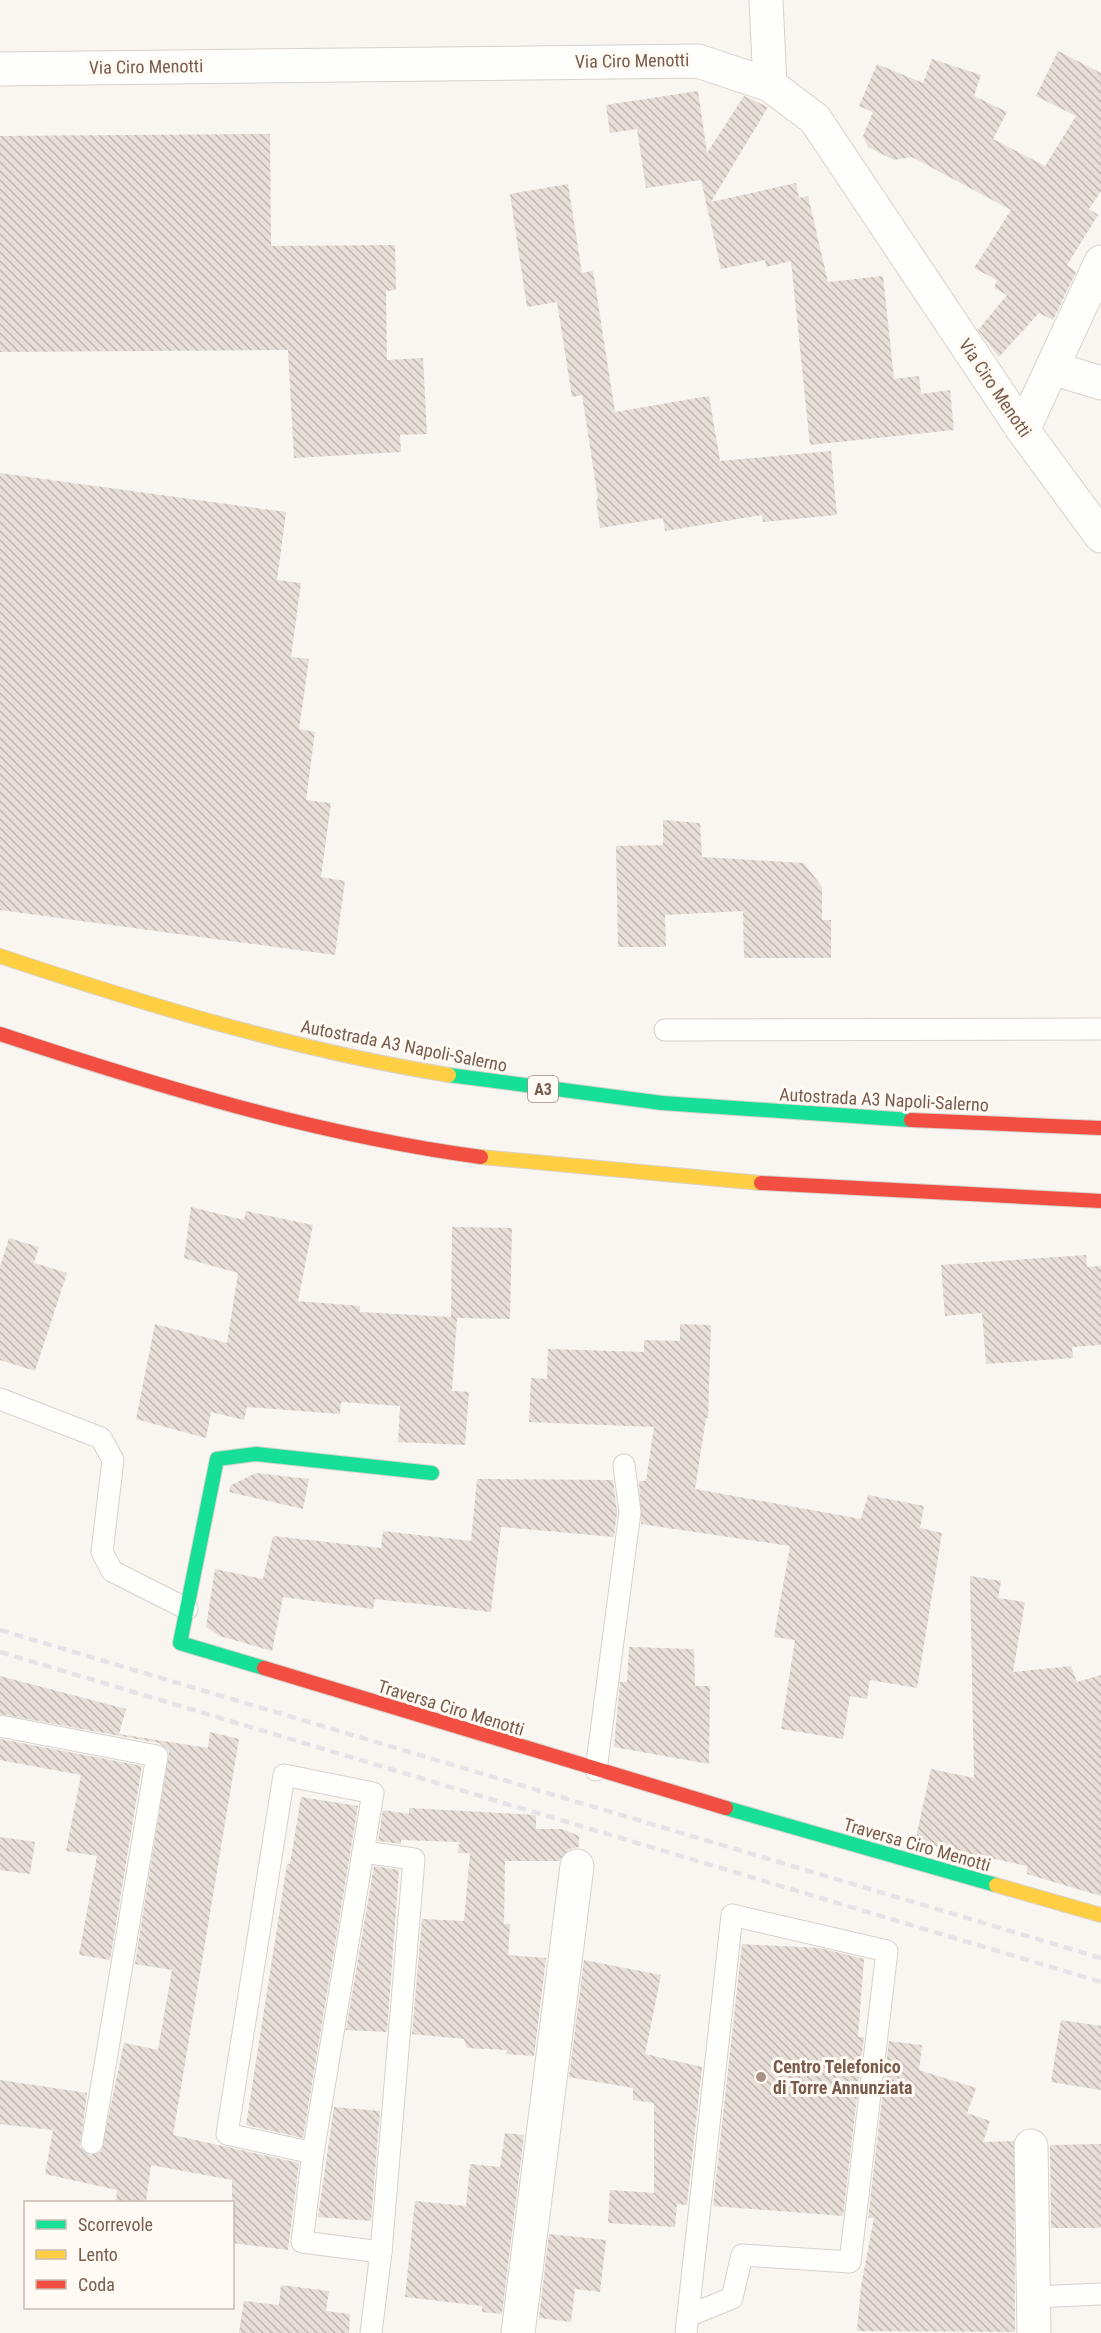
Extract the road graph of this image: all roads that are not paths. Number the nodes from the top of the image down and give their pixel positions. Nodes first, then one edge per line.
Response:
1 (766, 0) edge
2 (0, 69) edge
3 (770, 86) junction
4 (1101, 262) edge
5 (1052, 368) junction
6 (1101, 383) edge
7 (1023, 430) junction
8 (1101, 536) edge
9 (0, 956) edge
10 (1101, 1029) edge
11 (665, 1030) dead end
12 (0, 1034) edge
13 (1101, 1128) edge
14 (1101, 1202) edge
15 (0, 1399) edge
16 (624, 1465) dead end
17 (432, 1473) dead end
18 (187, 1609) junction
19 (0, 1726) edge
20 (596, 1770) junction
21 (363, 1852) junction
22 (577, 1866) dead end
23 (1101, 1915) edge
24 (92, 2143) dead end
25 (1031, 2146) dead end
26 (313, 2153) junction
27 (381, 2252) junction
28 (1101, 2294) edge
29 (1034, 2297) junction
30 (687, 2325) edge
31 (371, 2333) edge
32 (518, 2333) edge
33 (1034, 2333) edge

1 - 3 street
2 - 3 street, Via Ciro Menotti
3 - 7 street, Via Ciro Menotti
4 - 5 street
5 - 6 street
5 - 7 street
7 - 8 street, Via Ciro Menotti
9 - 13 main road, Autostrada A3 Napoli-Salerno / A3
10 - 11 lane
12 - 14 main road
15 - 18 lane
16 - 20 lane
17 - 18 main road, Traversa Ciro Menotti
18 - 20 main road, Traversa Ciro Menotti
19 - 24 lane
20 - 23 main road, Traversa Ciro Menotti
21 - 26 lane
21 - 26 lane
21 - 27 lane
22 - 32 street
25 - 29 street
26 - 27 lane
27 - 31 lane
28 - 29 lane
29 - 33 street
30 - 30 lane

